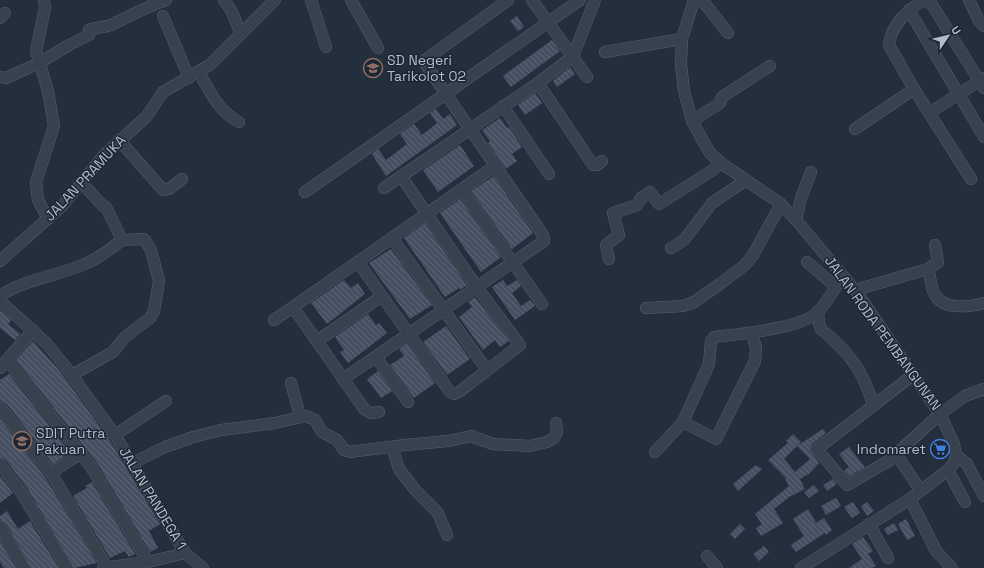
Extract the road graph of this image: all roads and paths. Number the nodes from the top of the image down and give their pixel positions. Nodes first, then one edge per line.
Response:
1 (44, 0) edge
2 (166, 0) edge
3 (224, 0) edge
4 (275, 0) edge
5 (311, 0) edge
6 (351, 0) edge
7 (508, 0) edge
8 (532, 0) edge
9 (580, 0) edge
10 (595, 0) edge
11 (694, 0) edge
12 (702, 0) edge
13 (925, 0) edge
14 (929, 0) edge
15 (969, 0) edge
16 (141, 4) edge
17 (909, 10) junction
18 (164, 16) dead end
19 (549, 22) junction
20 (984, 26) edge
21 (728, 32) dead end
22 (241, 34) junction
23 (682, 39) junction
24 (326, 47) dead end
25 (378, 48) dead end
26 (605, 52) dead end
27 (573, 56) junction
28 (39, 63) junction
29 (770, 66) dead end
30 (199, 72) junction
31 (0, 77) edge
32 (587, 77) dead end
33 (189, 78) junction
34 (983, 82) edge
35 (538, 83) junction
36 (914, 89) junction
37 (445, 93) junction
38 (958, 94) junction
39 (503, 106) junction
40 (929, 113) junction
41 (692, 121) junction
42 (239, 122) dead end
43 (470, 129) junction
44 (855, 129) dead end
45 (984, 137) edge
46 (119, 140) junction
47 (602, 161) dead end
48 (721, 163) junction
49 (495, 166) junction
50 (811, 172) dead end
51 (549, 174) dead end
52 (401, 176) junction
53 (182, 179) dead end
54 (971, 179) dead end
55 (746, 180) junction
56 (81, 182) junction
57 (384, 188) dead end
58 (462, 190) junction
59 (305, 192) dead end
60 (781, 204) junction
61 (426, 214) junction
62 (48, 219) junction
63 (796, 220) junction
64 (392, 238) junction
65 (122, 240) junction
66 (935, 245) dead end
67 (670, 248) dead end
68 (609, 259) dead end
69 (0, 261) edge
70 (358, 262) junction
71 (807, 262) dead end
72 (512, 263) junction
73 (928, 269) junction
74 (843, 276) junction
75 (476, 286) junction
76 (835, 286) junction
77 (855, 290) junction
78 (382, 296) junction
79 (1, 302) edge
80 (984, 303) edge
81 (542, 304) dead end
82 (293, 307) junction
83 (444, 308) junction
84 (646, 308) dead end
85 (818, 311) junction
86 (274, 320) dead end
87 (33, 330) junction
88 (409, 332) junction
89 (751, 333) junction
90 (317, 341) junction
91 (376, 357) junction
92 (4, 364) edge
93 (487, 370) junction
94 (72, 374) junction
95 (913, 375) junction
96 (343, 379) junction
97 (291, 383) dead end
98 (984, 389) edge
99 (166, 401) dead end
100 (408, 402) dead end
101 (873, 405) junction
102 (0, 407) edge
103 (379, 412) dead end
104 (940, 414) junction
105 (300, 416) junction
106 (683, 422) junction
107 (556, 423) dead end
108 (115, 435) junction
109 (392, 447) junction
110 (655, 452) dead end
111 (81, 453) junction
112 (956, 455) junction
113 (897, 456) junction
114 (133, 463) junction
115 (0, 464) edge
116 (948, 470) junction
117 (51, 473) junction
118 (921, 491) junction
119 (984, 496) edge
120 (910, 499) junction
121 (965, 502) dead end
122 (869, 524) junction
123 (0, 526) edge
124 (447, 535) dead end
125 (185, 554) junction
126 (707, 556) dead end
127 (888, 558) dead end
128 (148, 562) junction
129 (105, 567) edge
130 (24, 568) edge
131 (67, 568) edge
132 (203, 568) edge
133 (717, 568) edge
134 (802, 568) edge
135 (952, 568) edge

1 - 28 street
2 - 16 street
3 - 22 street
4 - 22 street, JALAN PRAMUKA
5 - 24 street
6 - 25 street
7 - 37 street
8 - 19 street
9 - 19 street
10 - 27 street
11 - 23 street, JALAN RODA PEMBANGUNAN
12 - 21 street
13 - 17 street
14 - 34 street
15 - 20 street
16 - 28 street
17 - 36 street
17 - 38 street
18 - 33 street
19 - 27 street
19 - 37 street
22 - 30 street, JALAN PRAMUKA
23 - 26 street
23 - 41 street, JALAN RODA PEMBANGUNAN
27 - 32 street
27 - 35 street
28 - 31 street
28 - 62 street
29 - 41 street
30 - 33 street, JALAN PRAMUKA
30 - 42 street
33 - 46 street, JALAN PRAMUKA
34 - 38 street
35 - 39 street
35 - 47 street
36 - 40 street
36 - 44 street
37 - 43 street
37 - 59 street
38 - 40 street
38 - 45 street
39 - 43 street
39 - 51 street
40 - 54 street
41 - 48 street, JALAN RODA PEMBANGUNAN
43 - 49 street
43 - 52 street
46 - 53 street
46 - 56 street, JALAN PRAMUKA
48 - 55 street, JALAN RODA PEMBANGUNAN
48 - 68 street
49 - 58 street
49 - 72 street
50 - 63 street
52 - 57 street
52 - 61 street
55 - 60 street, JALAN RODA PEMBANGUNAN
55 - 67 street
56 - 62 street, JALAN PRAMUKA
56 - 65 street
58 - 61 street
58 - 72 street
60 - 63 street, JALAN RODA PEMBANGUNAN
60 - 84 street
61 - 64 street
61 - 75 street
62 - 69 street, JALAN PRAMUKA
63 - 74 street, JALAN RODA PEMBANGUNAN
64 - 70 street
64 - 83 street
65 - 79 street
65 - 94 street
66 - 73 street
70 - 78 street
70 - 82 street
71 - 76 street
72 - 75 street
72 - 81 street
73 - 77 street
73 - 80 street
74 - 76 street
74 - 77 street, JALAN RODA PEMBANGUNAN
75 - 83 street
75 - 93 street
76 - 85 street
77 - 95 street, JALAN RODA PEMBANGUNAN
78 - 88 street
78 - 90 street
79 - 87 street, JALAN PANDEGA 1
82 - 86 street
82 - 90 street
83 - 88 street
83 - 93 street
85 - 89 street
85 - 101 street
87 - 92 street
87 - 94 street, JALAN PANDEGA 1
88 - 91 street
88 - 93 street
89 - 106 street
89 - 106 street
90 - 96 street
91 - 96 street
91 - 100 street
92 - 111 street
94 - 108 street, JALAN PANDEGA 1
95 - 101 street
95 - 104 street, JALAN RODA PEMBANGUNAN
96 - 103 street
97 - 105 street
98 - 104 street, JALAN RODA PEMBANGUNAN
99 - 108 street
101 - 113 street
102 - 117 street
104 - 112 street
104 - 113 street
105 - 109 street
105 - 114 street
106 - 110 street
107 - 109 street
108 - 114 street, JALAN PANDEGA 1
109 - 124 street
111 - 117 street
111 - 128 street
112 - 116 street
112 - 119 street
113 - 118 street
114 - 125 street, JALAN PANDEGA 1
115 - 131 street
116 - 118 street
116 - 121 street
117 - 129 street
118 - 120 street
120 - 122 street
120 - 135 street
122 - 127 street
122 - 134 street
123 - 130 street
125 - 128 street
125 - 132 street, JALAN PANDEGA 1
126 - 133 street
128 - 129 street

